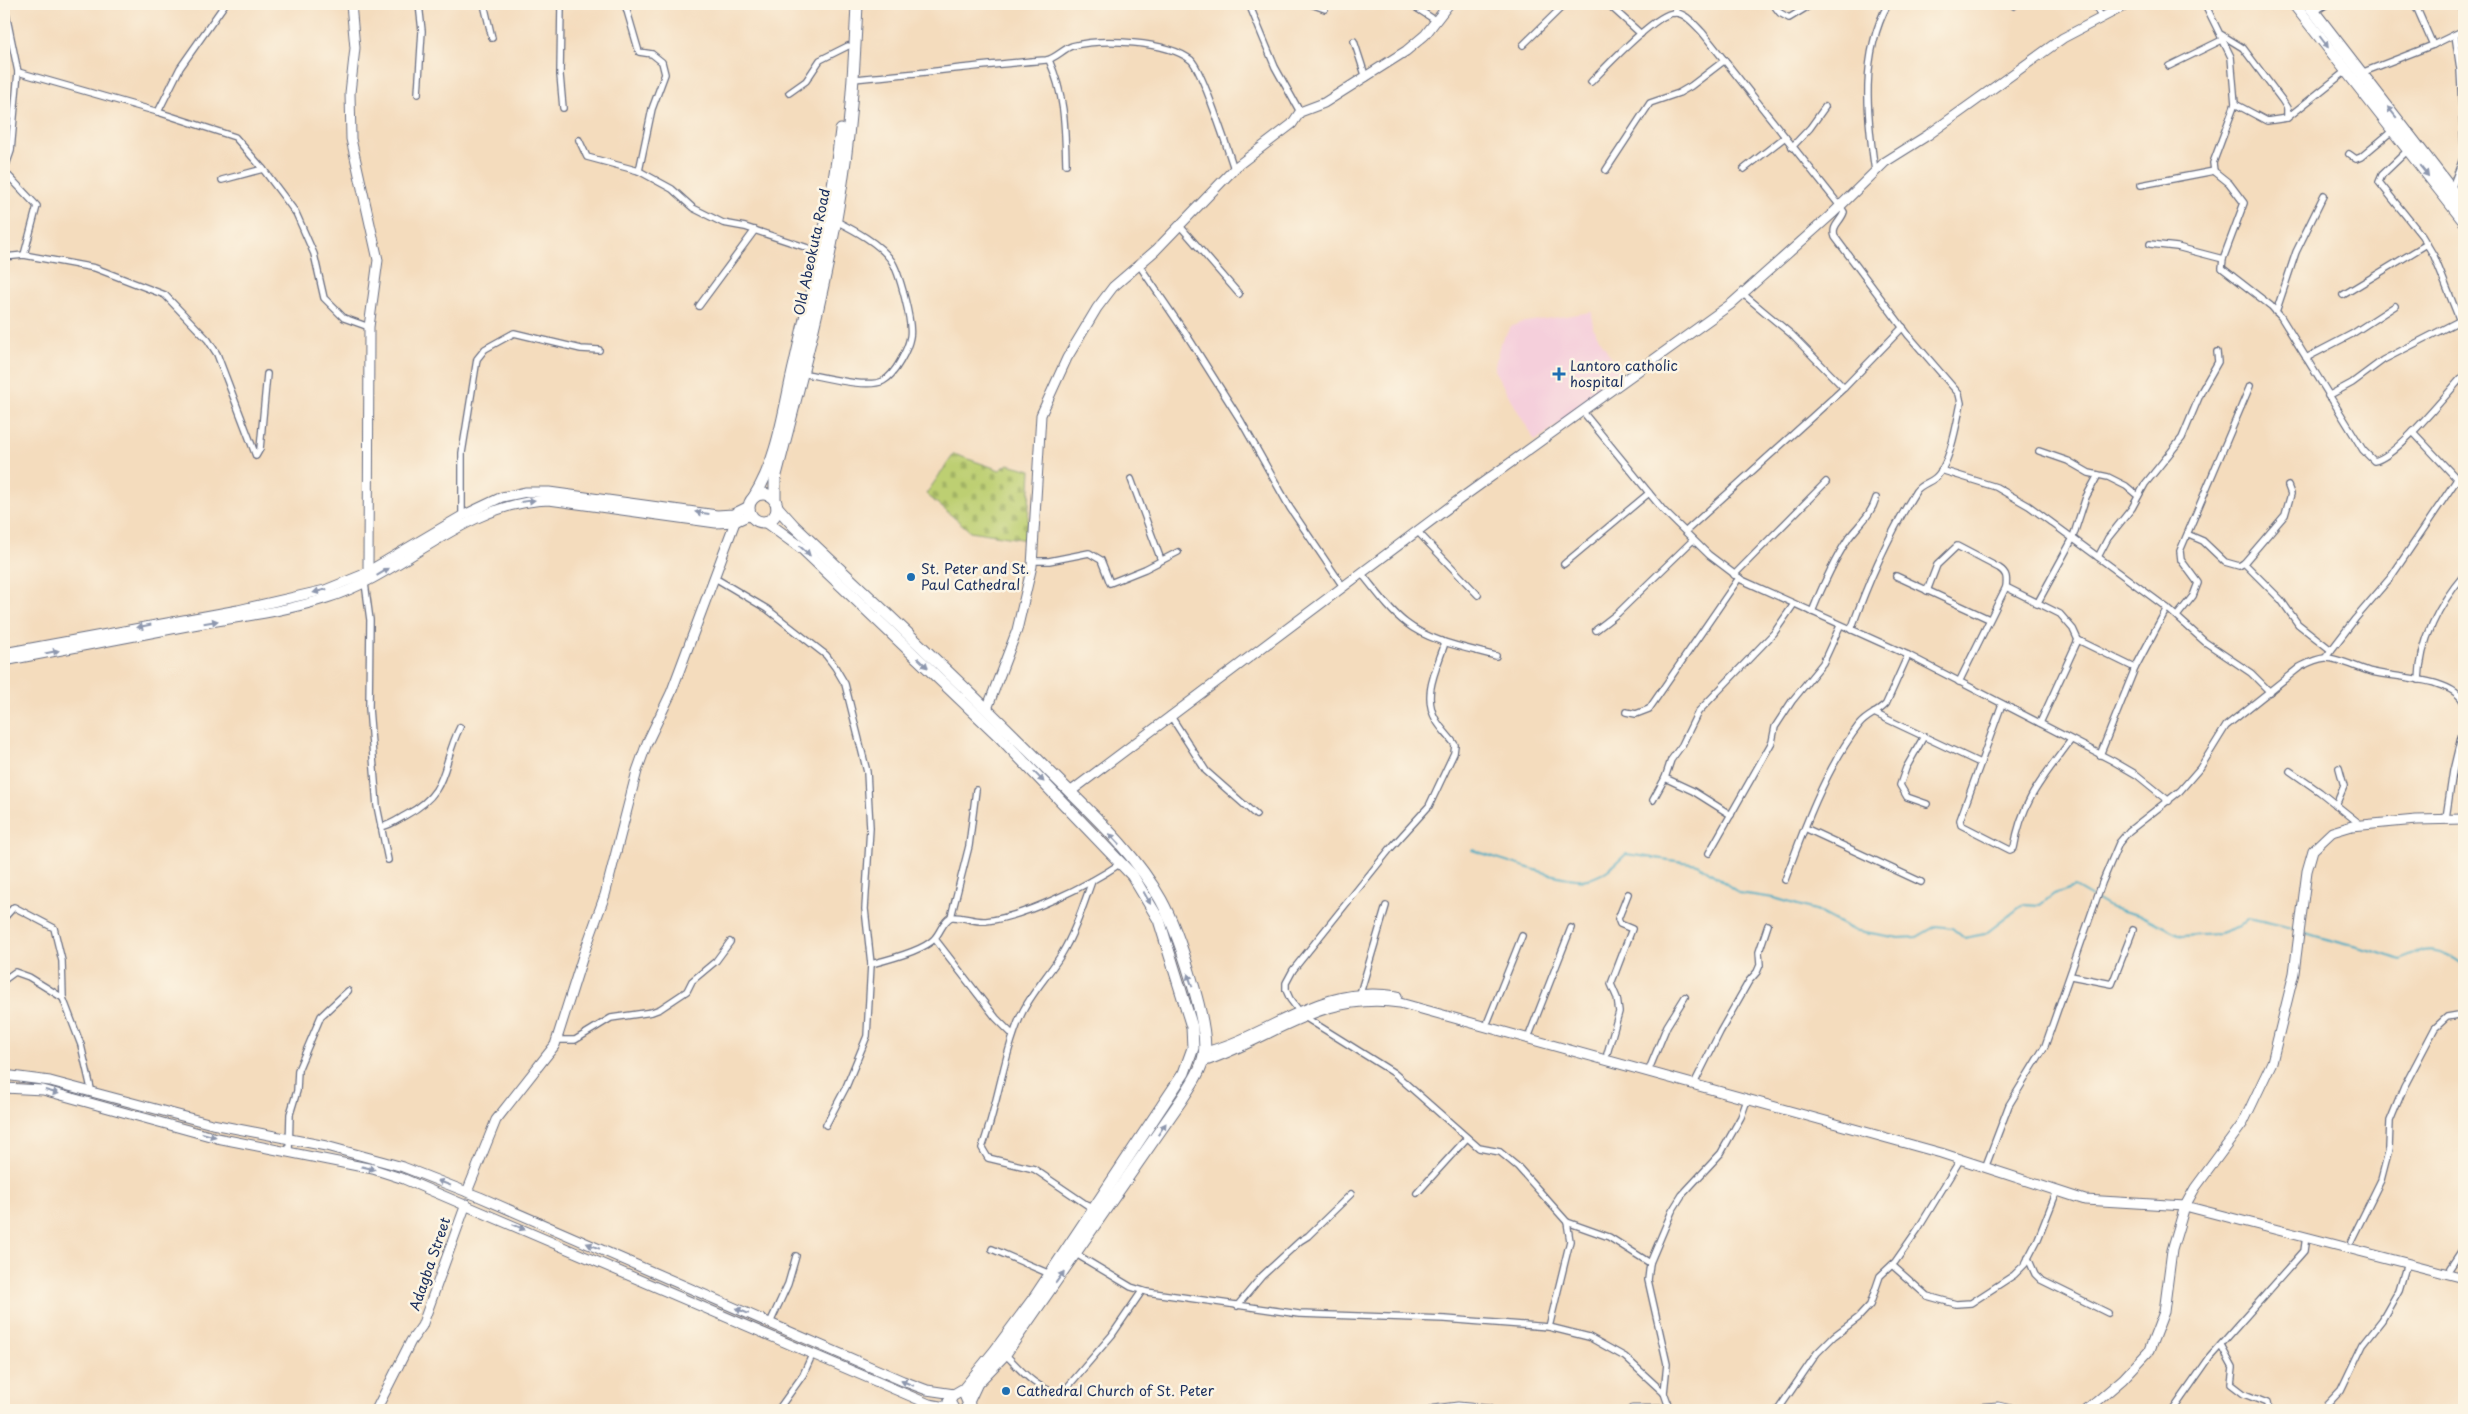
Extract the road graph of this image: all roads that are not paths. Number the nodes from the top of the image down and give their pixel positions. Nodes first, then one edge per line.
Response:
1 (8, 4) edge
2 (225, 4) edge
3 (351, 4) edge
4 (419, 4) edge
5 (484, 4) edge
6 (561, 4) edge
7 (625, 4) edge
8 (850, 4) edge
9 (857, 4) edge
10 (1249, 4) edge
11 (1311, 4) edge
12 (1410, 4) edge
13 (1449, 4) edge
14 (1565, 4) edge
15 (1608, 4) edge
16 (1678, 4) edge
17 (1773, 4) edge
18 (1812, 4) edge
19 (2095, 4) edge
20 (2128, 4) edge
21 (2205, 4) edge
22 (2294, 4) edge
23 (2327, 4) edge
24 (2415, 4) edge
25 (2460, 4) edge
26 (4, 5) edge
27 (1886, 5) edge
28 (2115, 7) edge
29 (2311, 8) edge
30 (1325, 9) dead end
31 (1674, 12) junction
32 (2101, 17) junction
33 (2464, 19) edge
34 (1435, 20) junction
35 (2464, 30) edge
36 (2220, 33) junction
37 (1641, 34) junction
38 (2454, 35) junction
39 (492, 38) dead end
40 (2224, 40) junction
41 (1354, 41) dead end
42 (1523, 45) dead end
43 (2433, 45) junction
44 (848, 46) junction
45 (1049, 60) junction
46 (1725, 60) junction
47 (2169, 66) dead end
48 (2346, 71) junction
49 (18, 72) junction
50 (2361, 73) junction
51 (1366, 78) junction
52 (853, 79) junction
53 (1591, 82) dead end
54 (789, 93) dead end
55 (418, 94) dead end
56 (2462, 98) edge
57 (2235, 104) junction
58 (1825, 107) dead end
59 (563, 108) dead end
60 (158, 112) junction
61 (1300, 112) junction
62 (2287, 118) junction
63 (2392, 131) junction
64 (1785, 137) junction
65 (579, 140) dead end
66 (1792, 146) junction
67 (2464, 146) edge
68 (2407, 151) junction
69 (2349, 154) dead end
70 (2464, 156) edge
71 (1066, 164) dead end
72 (263, 169) junction
73 (1234, 169) junction
74 (1744, 169) dead end
75 (1606, 170) dead end
76 (638, 171) junction
77 (1875, 171) junction
78 (2214, 171) junction
79 (222, 180) dead end
80 (2141, 185) dead end
81 (2451, 190) junction
82 (2324, 195) dead end
83 (1840, 206) junction
84 (2464, 206) edge
85 (836, 221) junction
86 (2464, 221) edge
87 (1180, 226) junction
88 (755, 230) junction
89 (2150, 244) dead end
90 (2427, 244) junction
91 (820, 252) junction
92 (24, 255) junction
93 (4, 257) edge
94 (2223, 259) junction
95 (1138, 265) junction
96 (1239, 294) dead end
97 (1743, 294) junction
98 (2343, 295) dead end
99 (699, 306) dead end
100 (2395, 306) dead end
101 (2276, 312) junction
102 (2459, 321) junction
103 (369, 327) junction
104 (1903, 327) junction
105 (2464, 331) edge
106 (599, 350) dead end
107 (2217, 352) dead end
108 (2306, 358) junction
109 (801, 373) junction
110 (267, 374) dead end
111 (2464, 375) edge
112 (2250, 386) dead end
113 (1844, 388) junction
114 (2328, 396) junction
115 (1583, 412) junction
116 (2413, 432) junction
117 (2039, 451) dead end
118 (2464, 468) edge
119 (1941, 470) junction
120 (2098, 475) junction
121 (1131, 479) dead end
122 (2457, 479) junction
123 (1826, 482) dead end
124 (2288, 486) dead end
125 (1649, 493) junction
126 (2138, 496) junction
127 (1876, 498) dead end
128 (776, 504) junction
129 (751, 506) junction
130 (462, 516) junction
131 (735, 522) junction
132 (766, 522) junction
133 (1417, 531) junction
134 (1686, 531) junction
135 (2189, 535) junction
136 (1693, 540) junction
137 (2072, 540) junction
138 (1178, 552) dead end
139 (2098, 557) junction
140 (1161, 560) junction
141 (1033, 561) junction
142 (2244, 563) junction
143 (1564, 564) dead end
144 (368, 571) junction
145 (1362, 574) junction
146 (2464, 575) edge
147 (1737, 576) junction
148 (1896, 576) dead end
149 (715, 578) junction
150 (365, 583) junction
151 (2006, 587) junction
152 (1344, 588) junction
153 (1928, 591) junction
154 (1478, 595) dead end
155 (1794, 604) junction
156 (2037, 604) junction
157 (2167, 608) junction
158 (1812, 612) junction
159 (2177, 616) junction
160 (1988, 619) junction
161 (1840, 626) junction
162 (1596, 630) dead end
163 (1851, 630) junction
164 (2078, 640) junction
165 (1442, 641) junction
166 (2331, 650) junction
167 (4, 653) edge
168 (1908, 655) junction
169 (1496, 656) dead end
170 (2326, 657) junction
171 (4, 661) edge
172 (2135, 668) junction
173 (2419, 680) junction
174 (1959, 682) junction
175 (2270, 692) junction
176 (2002, 704) junction
177 (2464, 704) edge
178 (987, 709) junction
179 (1626, 712) dead end
180 (1874, 713) junction
181 (1170, 715) junction
182 (2040, 724) junction
183 (2464, 725) edge
184 (460, 727) dead end
185 (1923, 738) junction
186 (2071, 740) junction
187 (2100, 754) junction
188 (1980, 763) junction
189 (2339, 768) dead end
190 (2290, 771) dead end
191 (1665, 778) junction
192 (976, 790) dead end
193 (1070, 792) junction
194 (1653, 800) dead end
195 (2169, 802) junction
196 (1926, 804) dead end
197 (2336, 805) junction
198 (1256, 815) dead end
199 (1730, 815) junction
200 (2446, 818) junction
201 (2464, 819) edge
202 (2360, 824) junction
203 (381, 826) junction
204 (1805, 828) junction
205 (1709, 853) dead end
206 (388, 860) dead end
207 (1121, 862) junction
208 (1786, 880) dead end
209 (1092, 881) junction
210 (1920, 882) dead end
211 (1628, 894) dead end
212 (1386, 906) dead end
213 (951, 916) junction
214 (4, 918) edge
215 (1768, 925) dead end
216 (1571, 928) dead end
217 (2133, 930) dead end
218 (1522, 936) dead end
219 (934, 938) junction
220 (730, 942) dead end
221 (871, 964) junction
222 (2071, 976) junction
223 (4, 980) edge
224 (348, 991) dead end
225 (1359, 997) junction
226 (1685, 997) dead end
227 (63, 998) junction
228 (1302, 1013) junction
229 (2464, 1014) edge
230 (1488, 1021) junction
231 (1530, 1033) junction
232 (1013, 1035) junction
233 (557, 1040) junction
234 (1608, 1054) junction
235 (1204, 1057) junction
236 (1650, 1066) junction
237 (4, 1075) edge
238 (1696, 1080) junction
239 (4, 1088) edge
240 (92, 1093) junction
241 (1746, 1100) junction
242 (826, 1125) dead end
243 (1467, 1138) junction
244 (289, 1139) junction
245 (1147, 1141) junction
246 (290, 1152) junction
247 (1960, 1160) junction
248 (1986, 1166) junction
249 (2057, 1191) junction
250 (467, 1192) junction
251 (1417, 1193) dead end
252 (1351, 1194) dead end
253 (2187, 1203) junction
254 (466, 1204) junction
255 (1093, 1209) junction
256 (1567, 1222) junction
257 (2306, 1236) junction
258 (2351, 1241) junction
259 (2464, 1247) edge
260 (992, 1249) dead end
261 (1076, 1254) junction
262 (796, 1256) dead end
263 (2028, 1258) junction
264 (2407, 1262) junction
265 (1650, 1263) junction
266 (1892, 1265) junction
267 (2450, 1268) junction
268 (2464, 1272) edge
269 (1050, 1274) junction
270 (2464, 1278) edge
271 (1142, 1291) junction
272 (1237, 1306) junction
273 (2108, 1313) dead end
274 (770, 1323) junction
275 (1550, 1327) junction
276 (2221, 1346) junction
277 (813, 1353) junction
278 (1005, 1354) junction
279 (956, 1393) junction
280 (1664, 1393) junction
281 (970, 1406) edge
282 (926, 1407) edge
283 (953, 1409) edge
284 (1670, 1409) edge
285 (376, 1410) edge
286 (778, 1410) edge
287 (825, 1410) edge
288 (834, 1410) edge
289 (1433, 1410) edge
290 (1489, 1410) edge
291 (1632, 1410) edge
292 (1684, 1410) edge
293 (1778, 1410) edge
294 (1959, 1410) edge
295 (2011, 1410) edge
296 (2087, 1410) edge
297 (2173, 1410) edge
298 (2268, 1410) edge
299 (2322, 1410) edge

1 - 26 street
2 - 60 street
3 - 103 street
4 - 55 street
5 - 39 street
6 - 59 street
7 - 76 street
8 - 44 highway, Old Abeokuta Road
9 - 52 highway, Old Abeokuta Road
10 - 61 street
11 - 30 street
12 - 34 street
13 - 34 street
14 - 42 street
15 - 37 street
16 - 31 street
17 - 18 street
19 - 32 street
20 - 28 street
21 - 36 street
22 -> 48 highway
23 - 29 street
24 - 43 street
25 - 33 street
26 - 49 street
27 - 77 street
28 - 32 street
29 - 50 highway
31 - 37 street
31 - 46 street
32 - 77 street
34 - 51 street
35 - 38 street
36 - 40 street
36 - 62 street
37 - 53 street
38 - 43 street
38 - 56 street
40 - 47 street
40 - 57 street
41 - 51 street
43 - 50 street
44 - 54 street
44 - 91 highway, Old Abeokuta Road
45 - 52 street
45 - 71 street
45 - 73 street
46 - 64 street
46 - 75 street
48 - 62 street
48 - 63 highway
49 - 60 street
49 - 92 street
81 -> 50 highway
51 - 61 street
52 - 85 highway, Old Abeokuta Road
56 - 67 street
57 - 62 street
57 - 78 street
58 - 66 street
60 - 72 street
61 - 73 street
63 - 68 highway
63 - 69 street
64 - 66 street
64 - 74 street
65 - 76 street
66 - 83 street
68 -> 86 highway
68 - 90 street
70 - 81 street
72 - 79 street
72 - 103 street
73 - 87 street
76 - 88 street
77 - 83 street
78 - 80 street
78 - 94 street
81 - 84 highway
82 - 101 street
83 - 97 street
83 - 104 street
85 - 109 highway, Old Abeokuta Road
85 - 109 street
87 - 95 street
87 - 96 street
88 - 91 street
88 - 99 street
89 - 94 street
90 - 98 street
90 - 102 street
91 - 129 highway, Old Abeokuta Road
92 - 93 street
92 - 110 street
94 - 101 street
95 - 141 street
95 - 152 street
97 - 113 street
97 - 115 street
100 - 108 street
101 - 108 street
102 - 105 street
102 - 114 street
103 - 144 street
104 - 113 street
104 - 119 street
106 - 130 street
107 - 126 street
108 - 114 street
109 - 128 highway, Old Abeokuta Road
111 - 116 street
112 - 135 street
113 - 134 street
114 - 116 street
115 - 125 street
115 - 133 street
116 - 122 street
117 - 120 street
118 - 122 street
119 - 137 street
119 - 163 street
120 - 126 street
120 - 137 street
121 - 140 street
122 - 166 street
123 - 147 street
124 - 142 street
125 - 134 street
125 - 143 street
126 - 139 street
127 - 158 street
128 - 129 highway
128 - 132 highway
128 - 178 highway
129 -> 130 street
129 - 131 street
129 - 132 highway
130 - 144 street
131 - 149 street
150 -> 131 street
132 -> 207 highway
133 - 145 street
133 - 154 street
134 - 136 street
135 - 142 street
135 - 159 street
136 - 147 street
136 - 162 street
137 - 139 street
137 - 156 street
138 - 140 street
139 - 157 street
140 - 141 street
141 - 178 street
142 - 166 street
144 -> 167 street
145 - 152 street
145 - 165 street
146 - 173 street
147 - 155 street
147 - 179 street
148 - 153 street
149 - 221 street
149 - 233 street
171 -> 150 street
150 - 203 street
151 - 153 street
151 - 156 street
151 - 160 street
152 - 181 street
153 - 160 street
155 - 158 street
155 - 191 street
156 - 164 street
157 - 159 street
157 - 172 street
158 - 161 street
159 - 175 street
160 - 174 street
161 - 163 street
161 - 199 street
163 - 168 street
164 - 172 street
164 - 182 street
165 - 169 street
165 - 228 street
166 - 170 street
168 - 174 street
168 - 180 street
170 - 173 street
170 - 175 street
172 - 187 street
173 - 177 street
174 - 176 street
175 - 195 street
176 - 182 street
176 - 188 street
178 - 193 highway
180 - 185 street
180 - 204 street
181 - 193 street
181 - 198 street
182 - 186 street
183 - 200 street
184 - 203 street
185 - 188 street
185 - 196 street
186 - 187 street
186 - 188 street
187 - 195 street
189 - 197 street
190 - 197 street
191 - 194 street
191 - 199 street
192 - 213 street
235 -> 193 highway
195 - 222 street
197 - 202 street
199 - 205 street
200 - 201 street
200 - 202 street
202 - 253 street
203 - 206 street
204 - 208 street
204 - 210 street
207 - 209 street
207 -> 245 highway
209 - 213 street
209 - 232 street
211 - 234 street
212 - 225 street
213 - 219 street
214 - 227 street
215 - 238 street
216 - 231 street
217 - 222 street
218 - 230 street
219 - 221 street
219 - 232 street
220 - 233 street
221 - 242 street
222 - 248 street
223 - 227 street
224 - 244 street
225 - 228 street
225 - 230 street
225 - 241 street
226 - 236 street
227 - 240 street
228 - 235 street
228 - 243 street
229 - 258 street
230 - 231 street
231 - 234 street
232 - 255 street
233 - 250 street
234 - 236 street
245 -> 235 highway
236 - 238 street
237 - 240 street
238 - 248 street
239 -> 246 street
240 - 244 street
241 - 247 street
241 - 265 street
243 - 251 street
243 - 256 street
244 - 246 street
250 -> 244 street
245 - 255 highway
245 - 261 highway
246 -> 254 street
247 - 248 street
247 - 266 street
248 - 249 street
248 - 253 street
249 - 253 street
249 - 263 street
274 -> 250 street
252 - 272 street
253 - 257 street
253 - 258 street
253 - 296 street
254 -> 277 street
254 - 285 street, Adagba Street
255 - 269 highway
256 - 265 street
256 - 275 street
257 - 264 street
257 - 276 street
258 - 267 street
259 - 267 street
260 - 269 street
261 - 271 street
278 -> 261 highway
262 - 274 street
263 - 266 street
263 - 273 street
264 - 270 street
264 - 299 street
265 - 280 street
266 - 293 street
267 - 268 street
269 - 279 highway
271 - 272 street
271 - 278 street
272 - 275 street
279 -> 274 street
275 - 280 street
276 - 297 street
276 - 298 street
277 - 282 street
277 - 286 street
278 - 281 highway
279 - 281 highway
279 - 283 highway
280 - 284 street
282 - 283 street
284 - 291 street
284 - 292 street
287 - 288 street
289 - 290 street
294 - 295 street

